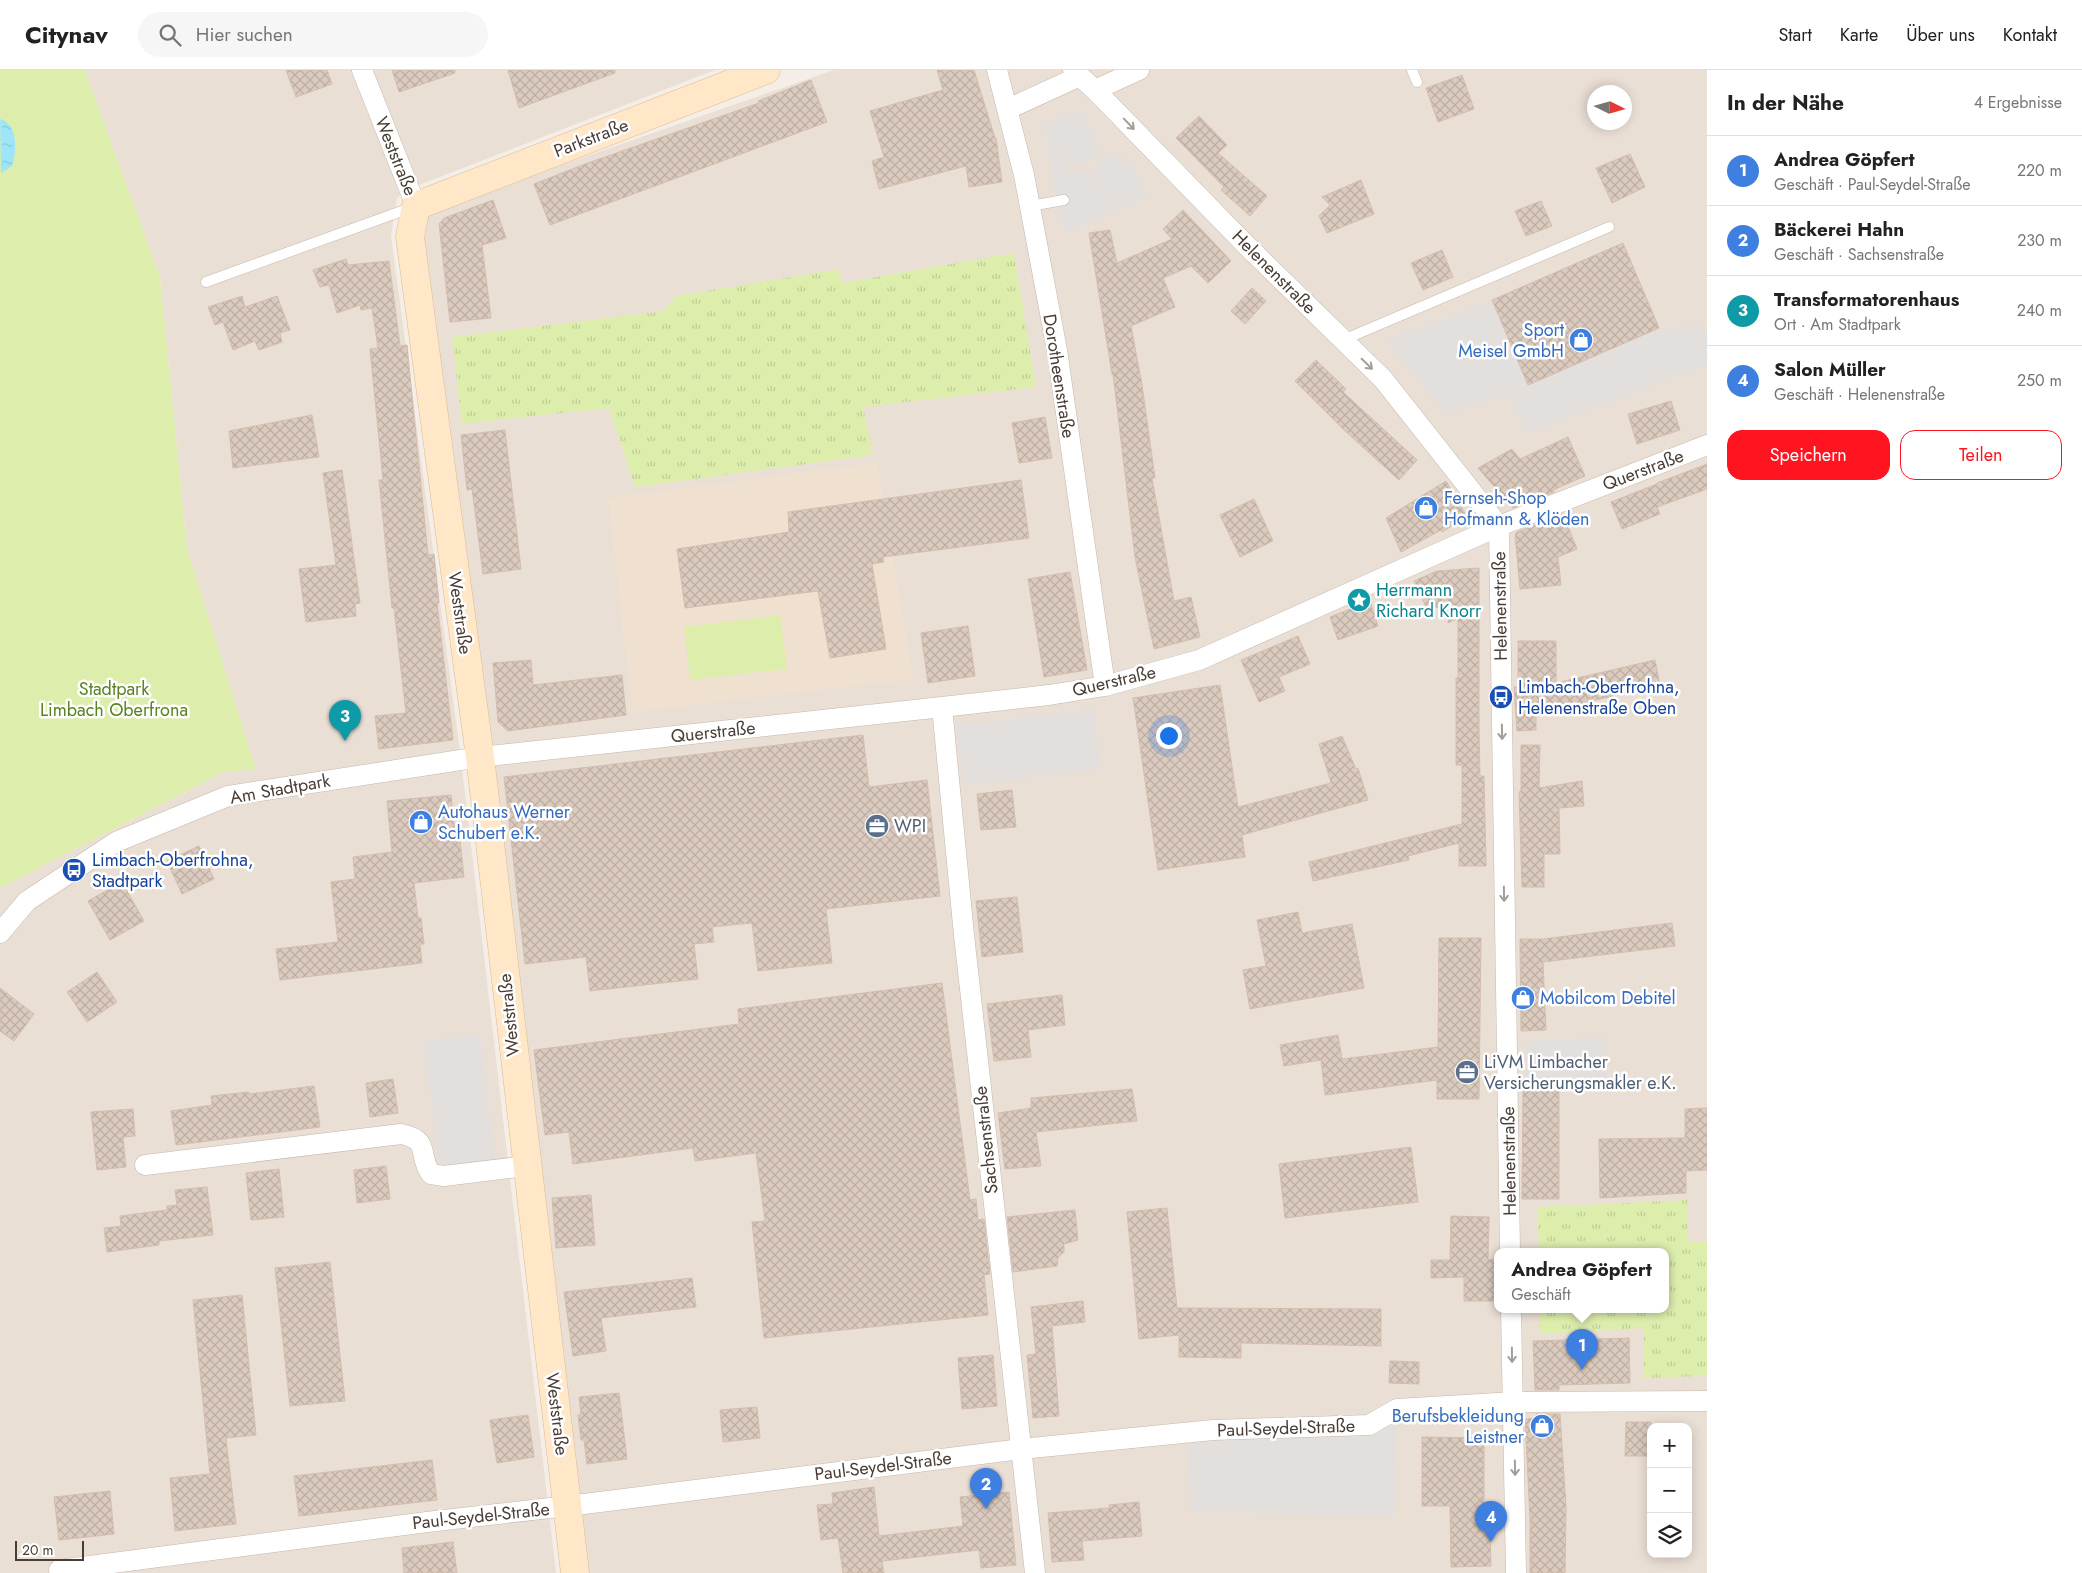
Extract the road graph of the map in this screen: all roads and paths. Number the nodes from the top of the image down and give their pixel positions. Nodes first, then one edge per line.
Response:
1 (362, 70) edge
2 (766, 70) edge
3 (997, 70) edge
4 (1139, 70) edge
5 (1412, 70) edge
6 (1083, 79) edge
7 (1417, 82) dead end
8 (1008, 109) junction
9 (1064, 200) dead end
10 (416, 206) junction
11 (1030, 206) junction
12 (1609, 227) dead end
13 (206, 282) dead end
14 (1343, 340) junction
15 (1707, 445) edge
16 (1499, 526) junction
17 (1106, 686) junction
18 (942, 707) junction
19 (480, 757) junction
20 (0, 933) edge
21 (145, 1165) dead end
22 (526, 1166) junction
23 (1510, 1248) edge
24 (1512, 1313) edge
25 (1707, 1401) edge
26 (1514, 1402) junction
27 (1021, 1449) junction
28 (568, 1506) junction
29 (59, 1570) dead end
30 (575, 1573) edge
31 (1035, 1573) edge
32 (1516, 1573) edge

1 - 10 street, Weststraße
2 - 10 main road, Parkstraße
3 - 8 street, Dorotheenstraße
4 - 6 street
5 - 7 lane
6 - 8 street
6 -> 14 street, Helenenstraße
8 - 11 street, Dorotheenstraße
9 - 11 lane
10 - 13 lane
10 - 19 main road, Weststraße
11 - 17 street, Dorotheenstraße
12 - 14 lane
14 -> 16 street, Helenenstraße
15 - 16 street, Querstraße
16 - 17 street, Querstraße
16 -> 23 street, Helenenstraße
17 - 18 street, Querstraße
18 - 19 street, Querstraße
18 - 27 street, Sachsenstraße
19 - 20 street, Am Stadtpark
19 - 22 main road, Weststraße
21 - 22 street
22 - 28 main road, Weststraße
24 -> 26 street
25 - 26 street, Paul-Seydel-Straße
26 - 27 street, Paul-Seydel-Straße
26 -> 32 street
27 - 28 street, Paul-Seydel-Straße
27 - 31 street, Sachsenstraße
28 - 29 street, Paul-Seydel-Straße
28 - 30 main road, Weststraße

